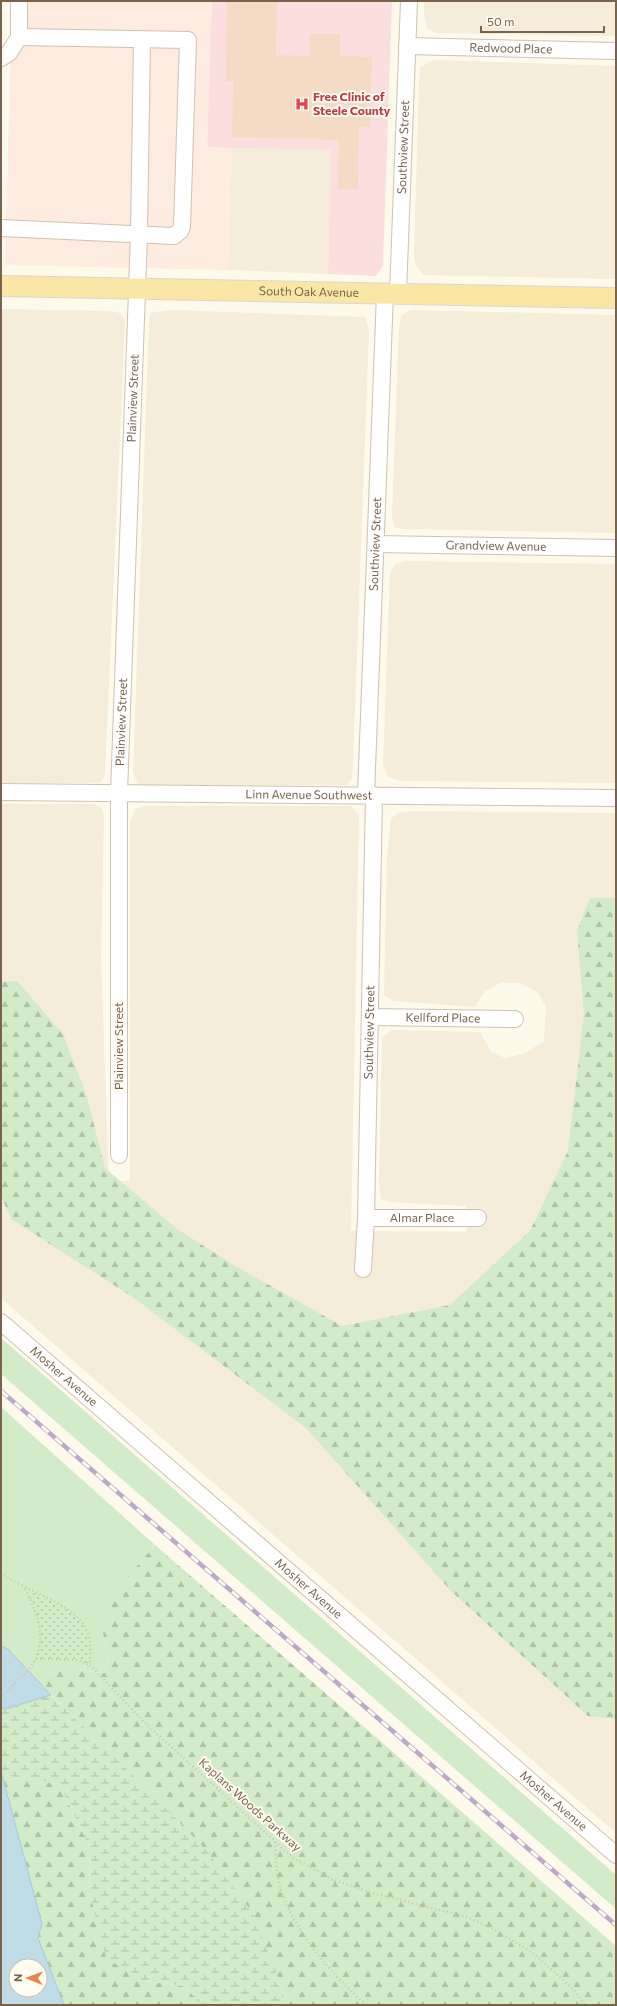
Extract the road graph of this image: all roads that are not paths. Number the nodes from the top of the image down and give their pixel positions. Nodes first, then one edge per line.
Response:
1 (19, 1) edge
2 (408, 1) edge
3 (19, 37) junction
4 (142, 39) junction
5 (407, 46) junction
6 (616, 50) edge
7 (1, 58) edge
8 (1, 228) edge
9 (140, 235) junction
10 (1, 286) edge
11 (138, 289) junction
12 (391, 294) junction
13 (616, 298) edge
14 (376, 544) junction
15 (616, 548) edge
16 (1, 792) edge
17 (119, 793) junction
18 (370, 795) junction
19 (616, 798) edge
20 (370, 1017) junction
21 (515, 1019) dead end
22 (119, 1155) dead end
23 (366, 1218) junction
24 (478, 1218) dead end
25 (363, 1269) dead end
26 (1, 1322) edge
27 (616, 1855) edge

1 - 3 street
2 - 5 street, Southview Street
3 - 4 street
3 - 7 street
4 - 9 street, Plainview Street
4 - 9 street
5 - 6 street, Redwood Place
5 - 12 street, Southview Street
8 - 9 street
9 - 11 street, Plainview Street
10 - 11 main road, South Oak Avenue
11 - 12 main road, South Oak Avenue
11 - 17 street, Plainview Street
12 - 13 main road, South Oak Avenue
12 - 14 street, Southview Street
14 - 15 street, Grandview Avenue
14 - 18 street, Southview Street
16 - 17 street, Linn Avenue Southwest
17 - 18 street, Linn Avenue Southwest
17 - 22 street, Plainview Street
18 - 19 street, Linn Avenue Southwest
18 - 20 street, Southview Street
20 - 21 street, Kellford Place
20 - 23 street, Southview Street
23 - 24 street, Almar Place
23 - 25 street, Southview Street
26 - 27 street, Mosher Avenue

